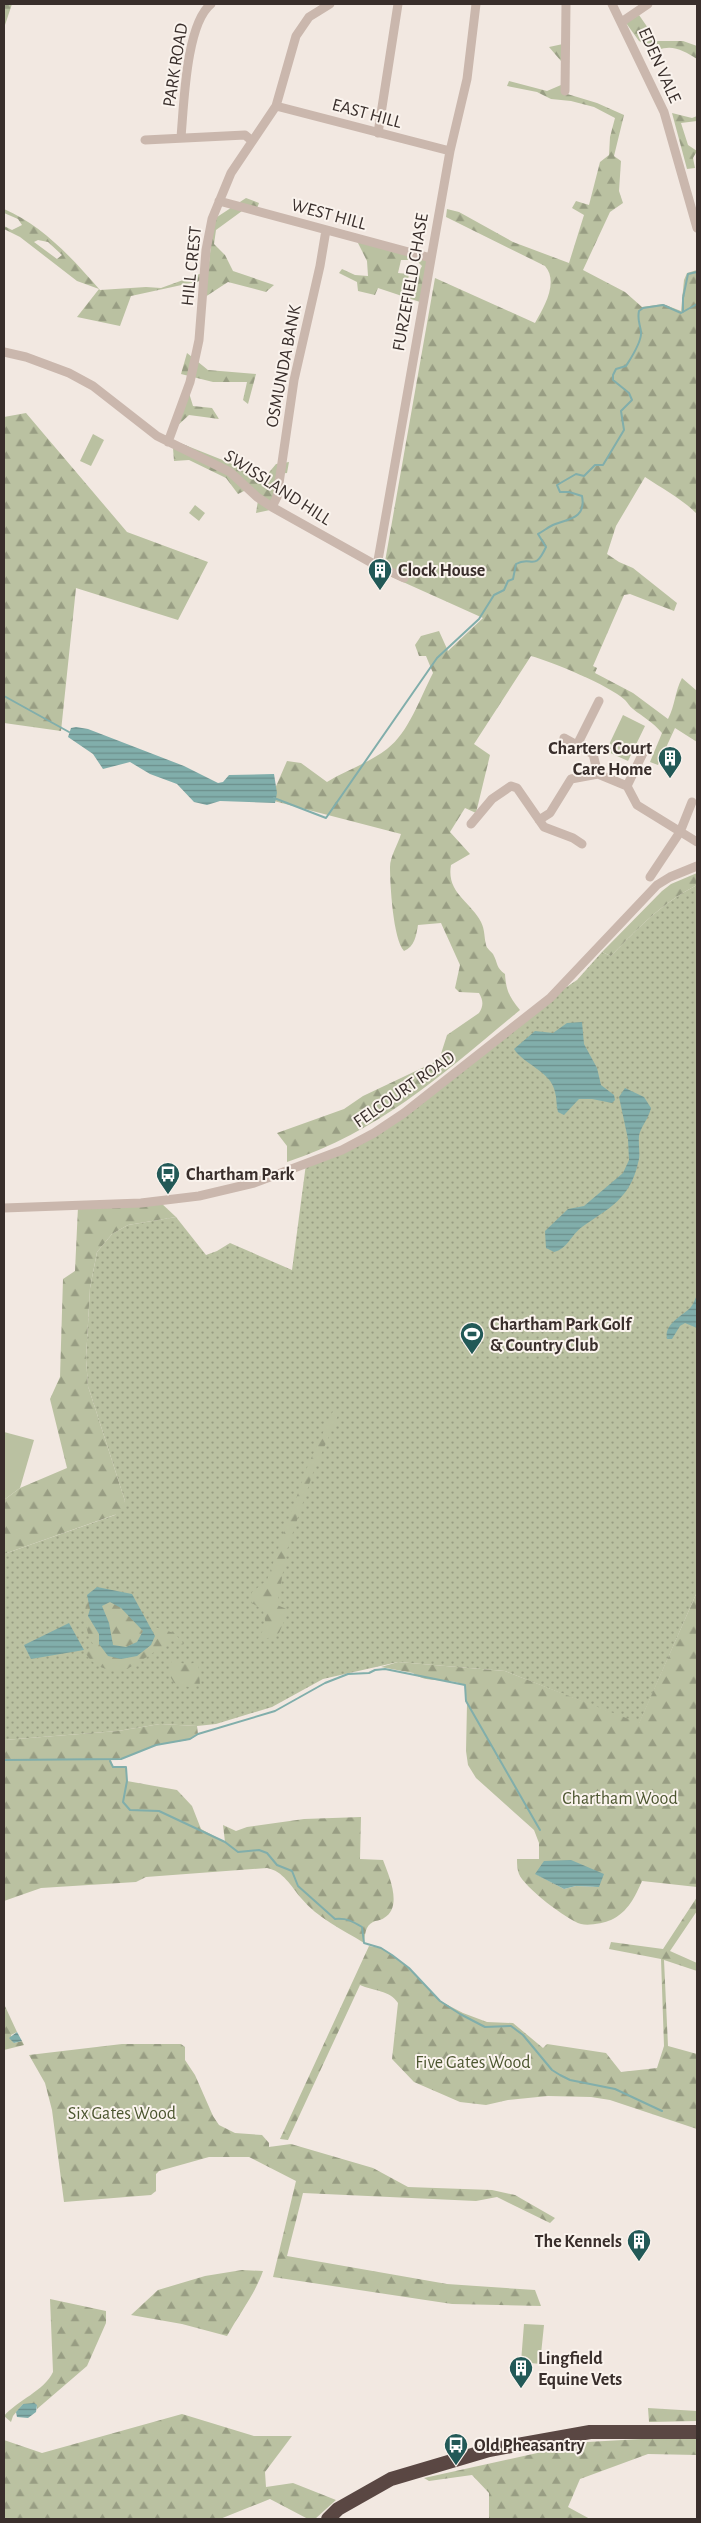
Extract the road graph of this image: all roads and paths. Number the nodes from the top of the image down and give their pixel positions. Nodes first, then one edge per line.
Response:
1 (212, 4) edge
2 (330, 4) edge
3 (398, 4) edge
4 (476, 4) edge
5 (566, 4) edge
6 (612, 4) edge
7 (648, 4) edge
8 (623, 22) junction
9 (565, 91) dead end
10 (276, 106) junction
11 (378, 133) junction
12 (182, 137) junction
13 (145, 140) dead end
14 (251, 140) junction
15 (450, 151) junction
16 (219, 201) junction
17 (697, 228) edge
18 (326, 230) junction
19 (431, 258) junction
20 (4, 352) edge
21 (168, 442) junction
22 (272, 507) junction
23 (377, 566) junction
24 (404, 578) dead end
25 (599, 701) dead end
26 (564, 738) dead end
27 (578, 745) junction
28 (644, 751) dead end
29 (598, 774) junction
30 (627, 786) junction
31 (692, 802) dead end
32 (539, 820) junction
33 (471, 824) dead end
34 (680, 832) junction
35 (697, 842) edge
36 (582, 844) dead end
37 (697, 866) edge
38 (650, 877) dead end
39 (4, 1208) edge
40 (697, 2432) edge
41 (328, 2519) edge

1 - 12 street, PARK ROAD
2 - 10 street, HILL CREST
3 - 11 street
4 - 15 street, FURZEFIELD CHASE
5 - 9 street
6 - 8 street, EDEN VALE
7 - 8 street
8 - 17 street, EDEN VALE
10 - 11 street, EAST HILL
10 - 14 street, HILL CREST
11 - 15 street, EAST HILL
12 - 13 street
12 - 14 street
14 - 16 street, HILL CREST
15 - 19 street, FURZEFIELD CHASE
16 - 18 street, WEST HILL
16 - 21 street, HILL CREST
18 - 19 street, WEST HILL
18 - 22 street, OSMUNDA BANK
19 - 23 street, FURZEFIELD CHASE
20 - 21 street, SWISSLAND HILL
21 - 22 street, SWISSLAND HILL
22 - 23 street, SWISSLAND HILL
23 - 24 street, SWISSLAND HILL
25 - 27 street
26 - 27 street
27 - 29 street
28 - 30 street
29 - 30 street
29 - 32 street
30 - 34 street
31 - 34 street
32 - 33 street
32 - 36 street
34 - 35 street
34 - 38 street
37 - 39 street, FELCOURT ROAD
40 - 41 highway

